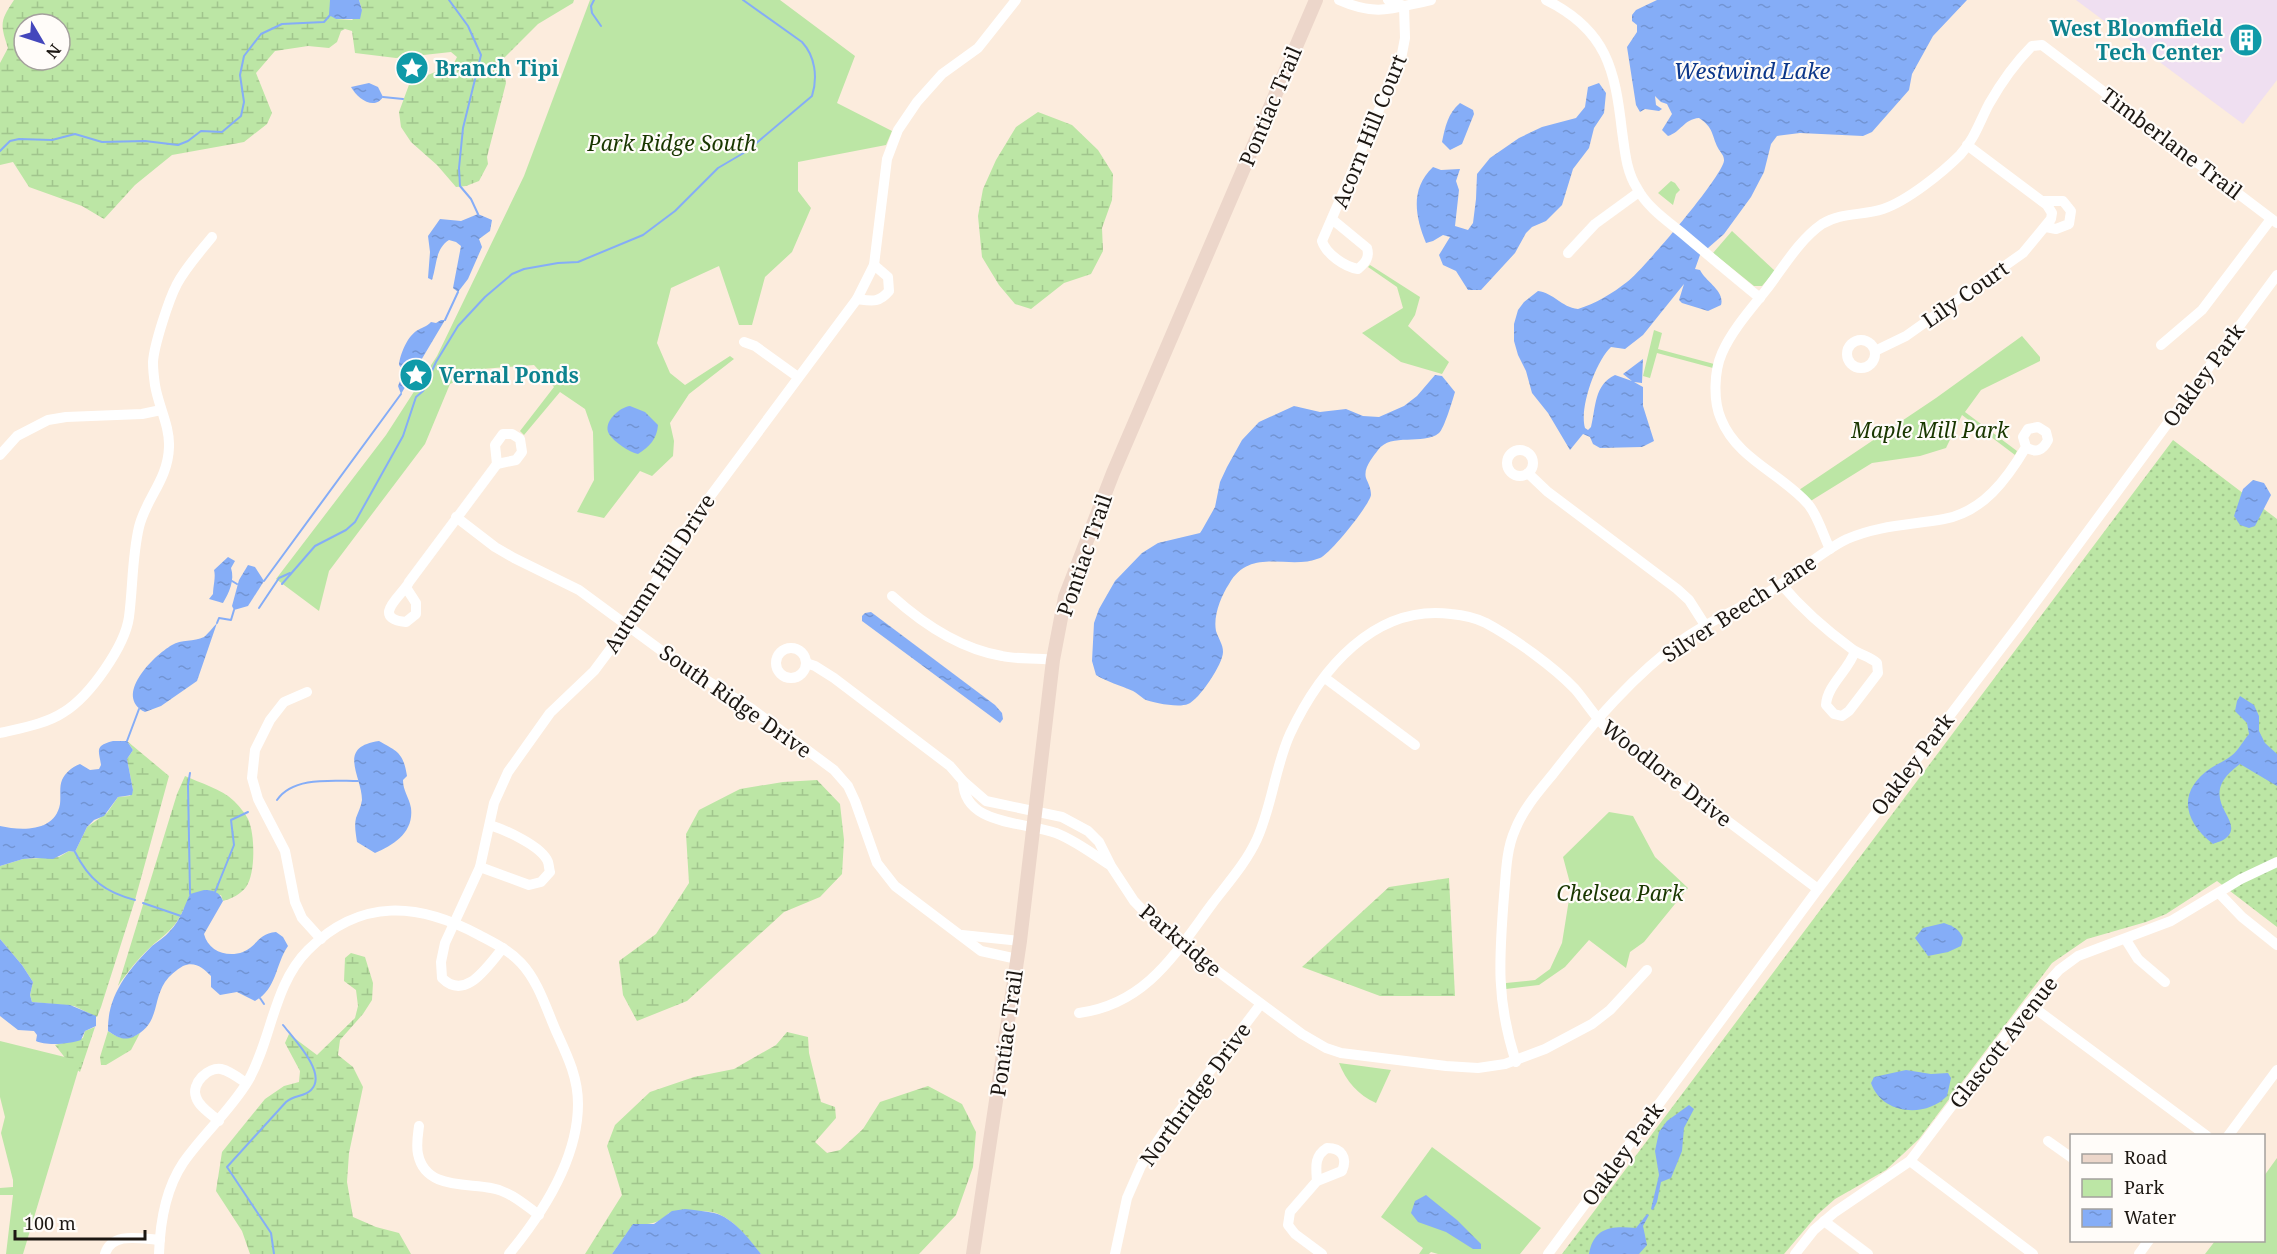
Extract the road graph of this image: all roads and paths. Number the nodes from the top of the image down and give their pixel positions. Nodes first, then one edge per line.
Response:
1 (1016, 0) edge
2 (1316, 0) edge
3 (1339, 0) edge
4 (1388, 0) edge
5 (1431, 0) edge
6 (1546, 0) edge
7 (1404, 6) junction
8 (1968, 145) junction
9 (1639, 192) junction
10 (2042, 201) junction
11 (1333, 220) junction
12 (2274, 221) edge
13 (2046, 227) junction
14 (212, 237) dead end
15 (1568, 253) dead end
16 (874, 266) junction
17 (2277, 275) edge
18 (1760, 298) junction
19 (857, 299) junction
20 (744, 342) dead end
21 (2161, 345) dead end
22 (1875, 351) dead end
23 (798, 377) junction
24 (161, 410) junction
25 (2026, 447) dead end
26 (0, 455) edge
27 (497, 464) dead end
28 (1528, 473) dead end
29 (456, 517) junction
30 (1830, 549) junction
31 (1781, 585) junction
32 (406, 589) dead end
33 (892, 596) dead end
34 (628, 625) junction
35 (1705, 625) junction
36 (1855, 651) junction
37 (1053, 660) junction
38 (806, 663) dead end
39 (1325, 678) junction
40 (307, 692) dead end
41 (1598, 720) junction
42 (0, 733) edge
43 (1415, 745) dead end
44 (963, 781) junction
45 (1034, 810) junction
46 (490, 825) junction
47 (1033, 827) junction
48 (2277, 862) edge
49 (1111, 866) junction
50 (480, 867) junction
51 (1818, 889) junction
52 (2218, 893) junction
53 (454, 922) junction
54 (962, 935) junction
55 (321, 939) junction
56 (2126, 940) junction
57 (1020, 941) junction
58 (2277, 945) edge
59 (1183, 946) junction
60 (503, 948) junction
61 (1017, 959) junction
62 (1647, 970) dead end
63 (2165, 982) dead end
64 (2029, 1004) junction
65 (1260, 1005) junction
66 (1079, 1013) dead end
67 (1516, 1062) junction
68 (2277, 1070) edge
69 (246, 1083) junction
70 (219, 1121) junction
71 (418, 1126) dead end
72 (2204, 1134) edge
73 (2229, 1134) edge
74 (2048, 1141) dead end
75 (2070, 1157) edge
76 (1910, 1161) junction
77 (1317, 1181) dead end
78 (539, 1215) junction
79 (1824, 1221) junction
80 (160, 1240) junction
81 (105, 1254) edge
82 (159, 1254) edge
83 (509, 1254) edge
84 (973, 1254) edge
85 (1115, 1254) edge
86 (1322, 1254) edge
87 (1548, 1254) edge
88 (1795, 1254) edge
89 (1868, 1254) edge
90 (2033, 1254) edge

1 - 16 street, Autumn Hill Drive
2 - 37 main road, Pontiac Trail
3 - 7 street
4 - 7 street
5 - 7 street
6 - 9 street
7 - 11 street, Acorn Hill Court
8 - 10 street, Lily Court
8 - 12 street, Timberlane Trail
8 - 18 street
9 - 15 street
9 - 18 street
10 - 13 street
10 - 13 street, Lily Court
11 - 11 street, Acorn Hill Court
12 - 21 street
13 - 22 street, Lily Court
14 - 24 street
16 - 19 street, Autumn Hill Drive
16 - 19 street
17 - 51 street, Oakley Park
18 - 30 street
19 - 23 street, Autumn Hill Drive
20 - 23 street
23 - 34 street, Autumn Hill Drive
24 - 26 street
24 - 42 street
25 - 30 street, Silver Beech Lane
27 - 29 street
28 - 35 street
29 - 32 street
29 - 34 street, South Ridge Drive
30 - 31 street, Silver Beech Lane
31 - 35 street, Silver Beech Lane
31 - 36 street
33 - 37 street
34 - 46 street, Autumn Hill Drive
34 - 54 street, South Ridge Drive
35 - 41 street, Silver Beech Lane
36 - 36 street
37 - 45 main road, Pontiac Trail
38 - 44 street, Parkridge
39 - 41 street, Woodlore Drive
39 - 43 street
39 - 59 street, Woodlore Drive
40 - 55 street
41 - 51 street, Woodlore Drive
41 - 67 street, Silver Beech Lane
44 - 45 street, Parkridge
44 - 47 street, Parkridge
45 - 47 main road, Pontiac Trail
45 - 49 street, Parkridge
46 - 50 street, Autumn Hill Drive
46 - 50 street
47 - 49 street, Parkridge
47 - 57 main road, Pontiac Trail
48 - 52 street, Glascott Avenue
49 - 59 street, Parkridge
50 - 53 street, Autumn Hill Drive
51 - 87 street, Oakley Park
52 - 56 street, Glascott Avenue
52 - 58 street
53 - 55 street
53 - 60 street
53 - 60 street, Autumn Hill Drive
54 - 57 street, South Ridge Drive
54 - 61 street, South Ridge Drive
55 - 69 street
56 - 63 street
56 - 64 street, Glascott Avenue
57 - 61 main road, Pontiac Trail
59 - 65 street, Parkridge
59 - 66 street, Woodlore Drive
60 - 78 street
61 - 84 main road, Pontiac Trail
62 - 67 street, Parkridge
64 - 72 street
64 - 76 street, Glascott Avenue
65 - 67 street, Parkridge
65 - 85 street, Northridge Drive
68 - 73 street
69 - 70 street
69 - 70 street
70 - 80 street
71 - 78 street
74 - 75 street
76 - 79 street, Glascott Avenue
76 - 90 street
77 - 86 street
78 - 83 street
79 - 88 street, Glascott Avenue
79 - 89 street
80 - 81 street
80 - 82 street

